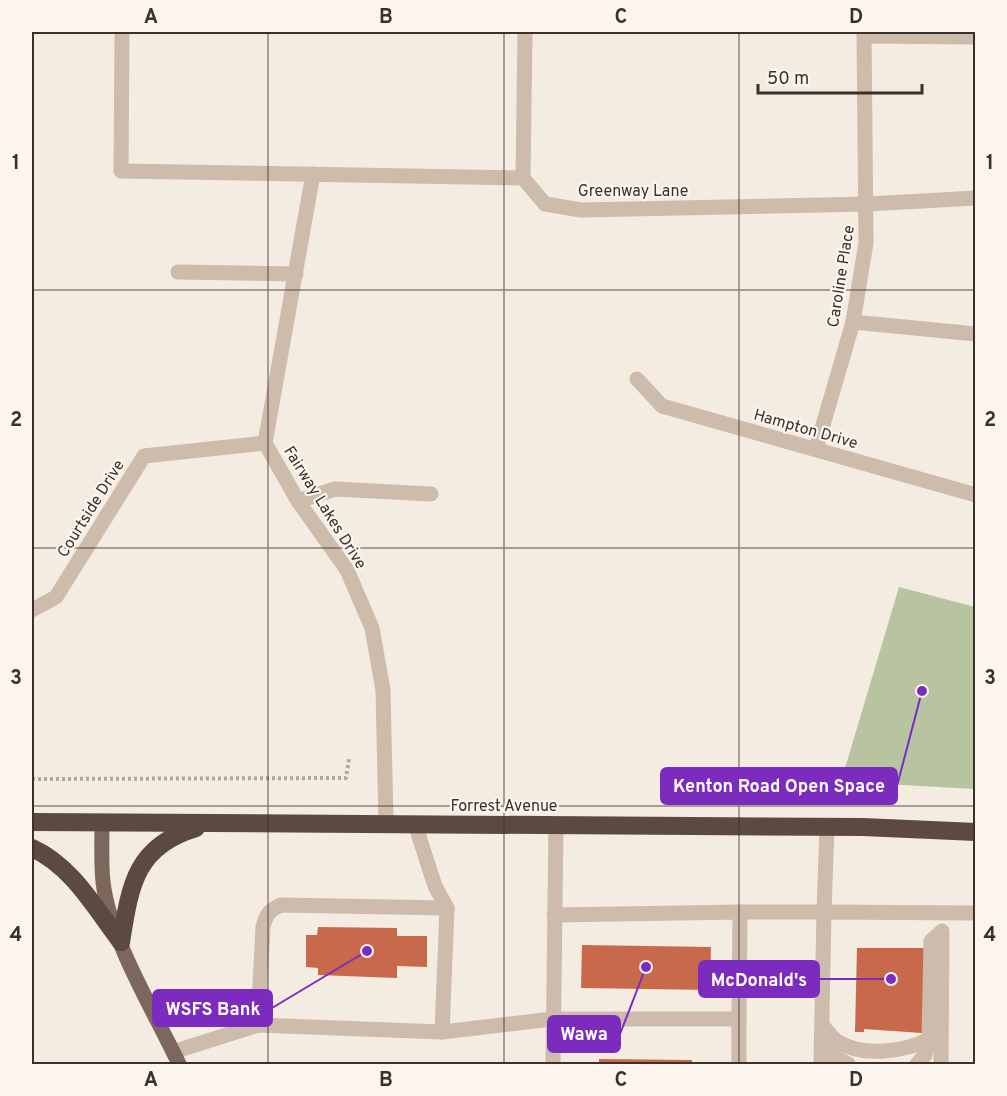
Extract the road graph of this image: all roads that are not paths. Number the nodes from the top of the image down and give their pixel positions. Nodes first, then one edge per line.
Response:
1 (122, 32) edge
2 (525, 32) edge
3 (864, 34) edge
4 (975, 37) edge
5 (313, 174) junction
6 (523, 178) junction
7 (975, 198) edge
8 (868, 204) junction
9 (178, 272) dead end
10 (296, 274) junction
11 (852, 322) junction
12 (975, 334) edge
13 (637, 378) dead end
14 (265, 443) junction
15 (816, 449) junction
16 (431, 494) dead end
17 (975, 495) edge
18 (298, 501) junction
19 (32, 610) edge
20 (32, 822) edge
21 (102, 822) junction
22 (213, 822) junction
23 (386, 823) junction
24 (415, 824) junction
25 (556, 825) junction
26 (827, 826) junction
27 (975, 832) edge
28 (32, 848) edge
29 (447, 908) junction
30 (740, 912) junction
31 (824, 912) junction
32 (942, 913) junction
33 (975, 913) edge
34 (554, 915) junction
35 (942, 931) junction
36 (121, 942) junction
37 (552, 1019) junction
38 (739, 1019) junction
39 (258, 1025) junction
40 (822, 1025) junction
41 (442, 1032) junction
42 (929, 1039) junction
43 (822, 1044) junction
44 (176, 1058) edge
45 (552, 1065) edge
46 (740, 1065) edge
47 (821, 1065) edge
48 (848, 1065) edge
49 (917, 1065) edge
50 (941, 1065) edge

1 - 5 street
2 - 6 street
3 - 4 street
3 - 8 street, Caroline Place
5 - 6 street
5 - 10 street, Fairway Lakes Drive
6 - 8 street, Greenway Lane
7 - 8 street, Greenway Lane
8 - 11 street, Caroline Place
9 - 10 street
10 - 14 street, Fairway Lakes Drive
11 - 12 street
11 - 15 street, Caroline Place
13 - 15 street, Hampton Drive
14 - 18 street, Fairway Lakes Drive
14 - 19 street, Courtside Drive
15 - 17 street, Hampton Drive
16 - 18 street
18 - 23 street, Fairway Lakes Drive
20 - 21 highway, Forrest Avenue
21 - 22 highway, Forrest Avenue
21 - 36 main road
22 - 23 highway, Forrest Avenue
22 - 36 highway
23 - 24 highway, Forrest Avenue
24 - 25 highway, Forrest Avenue
24 - 29 street
25 - 26 highway, Forrest Avenue
25 - 34 street
26 - 27 highway, Forrest Avenue
26 - 31 street
28 - 36 highway
29 - 39 street
29 - 41 street
30 - 31 street
30 - 34 street
30 - 38 street
31 - 32 street
31 - 40 street
32 - 33 street
32 - 35 street
34 - 37 street
35 - 42 street
35 - 50 street
36 - 44 main road
37 - 38 street
37 - 41 street
37 - 45 street
38 - 46 street
39 - 41 street
39 - 44 street
40 - 42 street
40 - 43 street
42 - 49 street
43 - 47 street
43 - 48 street

